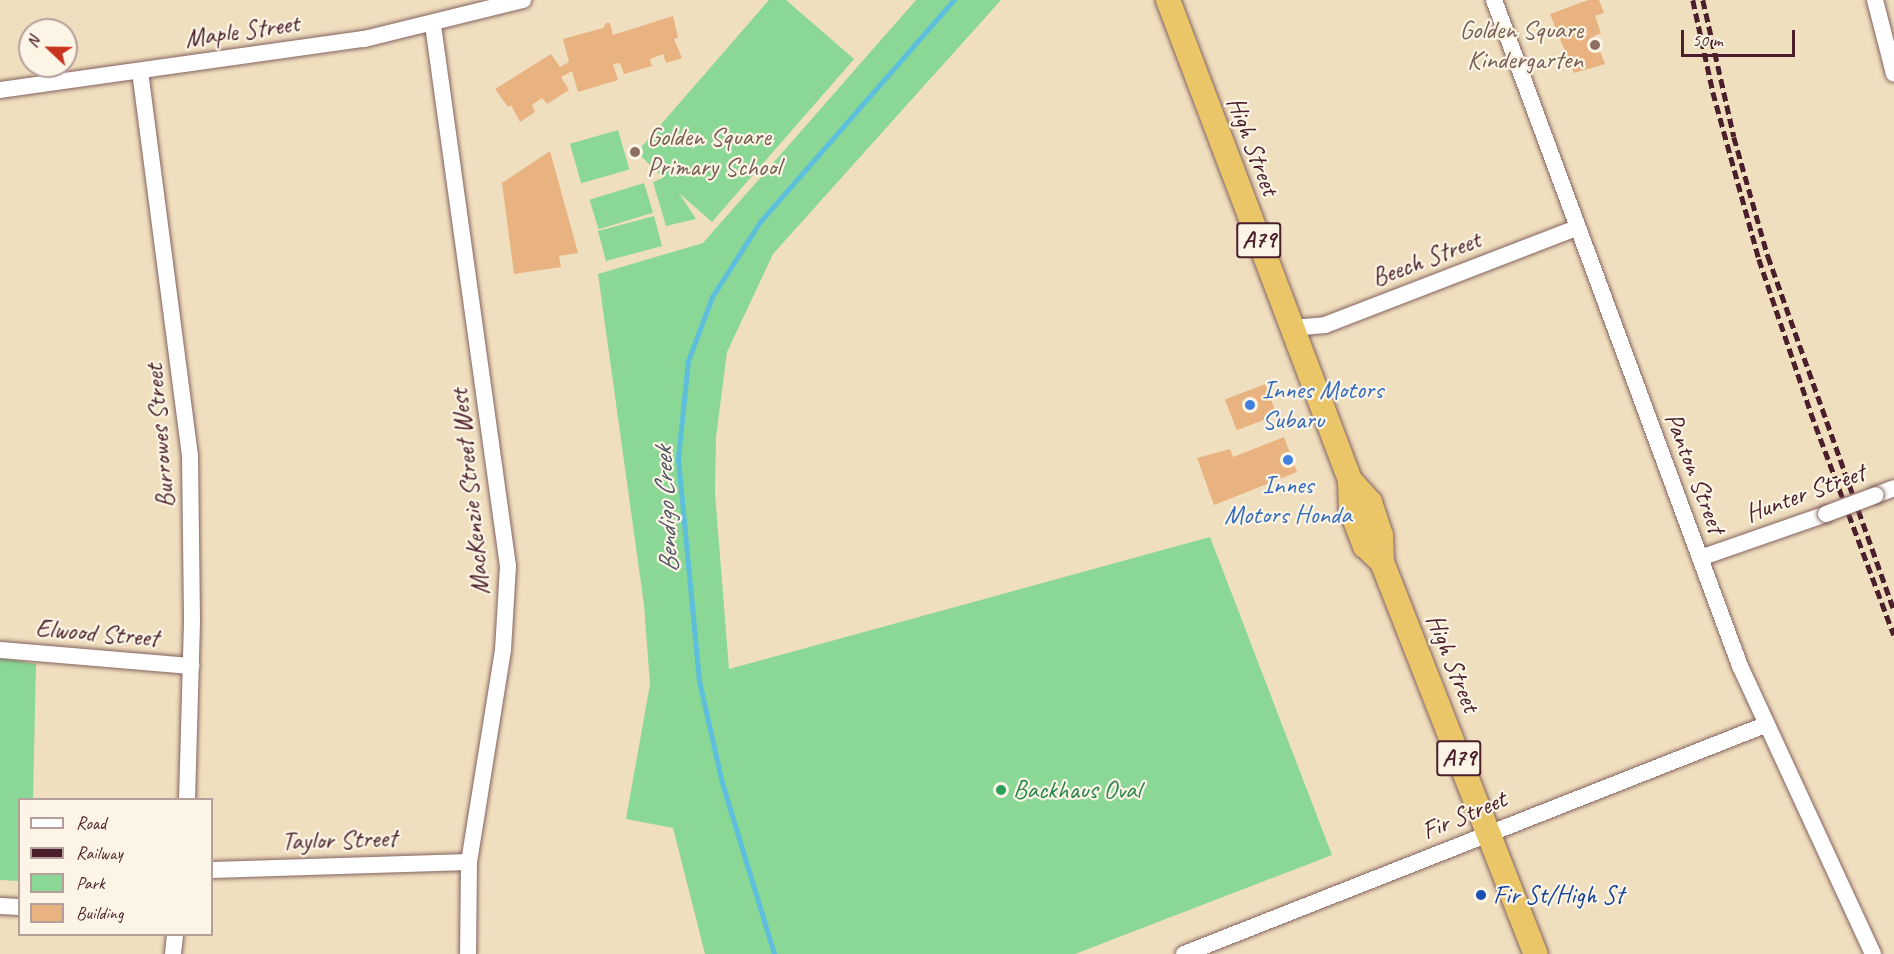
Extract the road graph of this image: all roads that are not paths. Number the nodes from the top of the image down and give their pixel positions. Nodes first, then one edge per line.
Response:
1 (523, 0) edge
2 (1168, 0) edge
3 (1494, 0) edge
4 (1875, 0) edge
5 (433, 25) junction
6 (140, 71) junction
7 (1894, 74) edge
8 (0, 90) edge
9 (1576, 228) junction
10 (1292, 328) junction
11 (1894, 488) edge
12 (1700, 558) junction
13 (0, 650) edge
14 (191, 666) junction
15 (1765, 725) junction
16 (187, 798) edge
17 (1487, 833) junction
18 (469, 862) junction
19 (213, 870) edge
20 (0, 906) edge
21 (18, 907) edge
22 (175, 936) edge
23 (173, 954) edge
24 (468, 954) edge
25 (1184, 954) edge
26 (1536, 954) edge
27 (1873, 954) edge

1 - 5 street, Maple Street
2 - 10 highway, High Street / A79
3 - 9 street, Panton Street
4 - 7 street
5 - 6 street, Maple Street
5 - 18 street, MacKenzie Street West
6 - 8 street, Maple Street
6 - 14 street, Burrowes Street
9 - 10 street, Beech Street
9 - 12 street, Panton Street
10 - 17 highway, High Street / A79
11 - 12 street, Hunter Street, bridge
12 - 15 street, Panton Street
13 - 14 street, Elwood Street
14 - 16 street, Burrowes Street
15 - 17 street, Fir Street
15 - 27 street, Panton Street
17 - 25 street, Fir Street
17 - 26 highway, High Street / A79
18 - 19 street, Taylor Street
18 - 24 street, MacKenzie Street West
20 - 21 street
22 - 23 street

